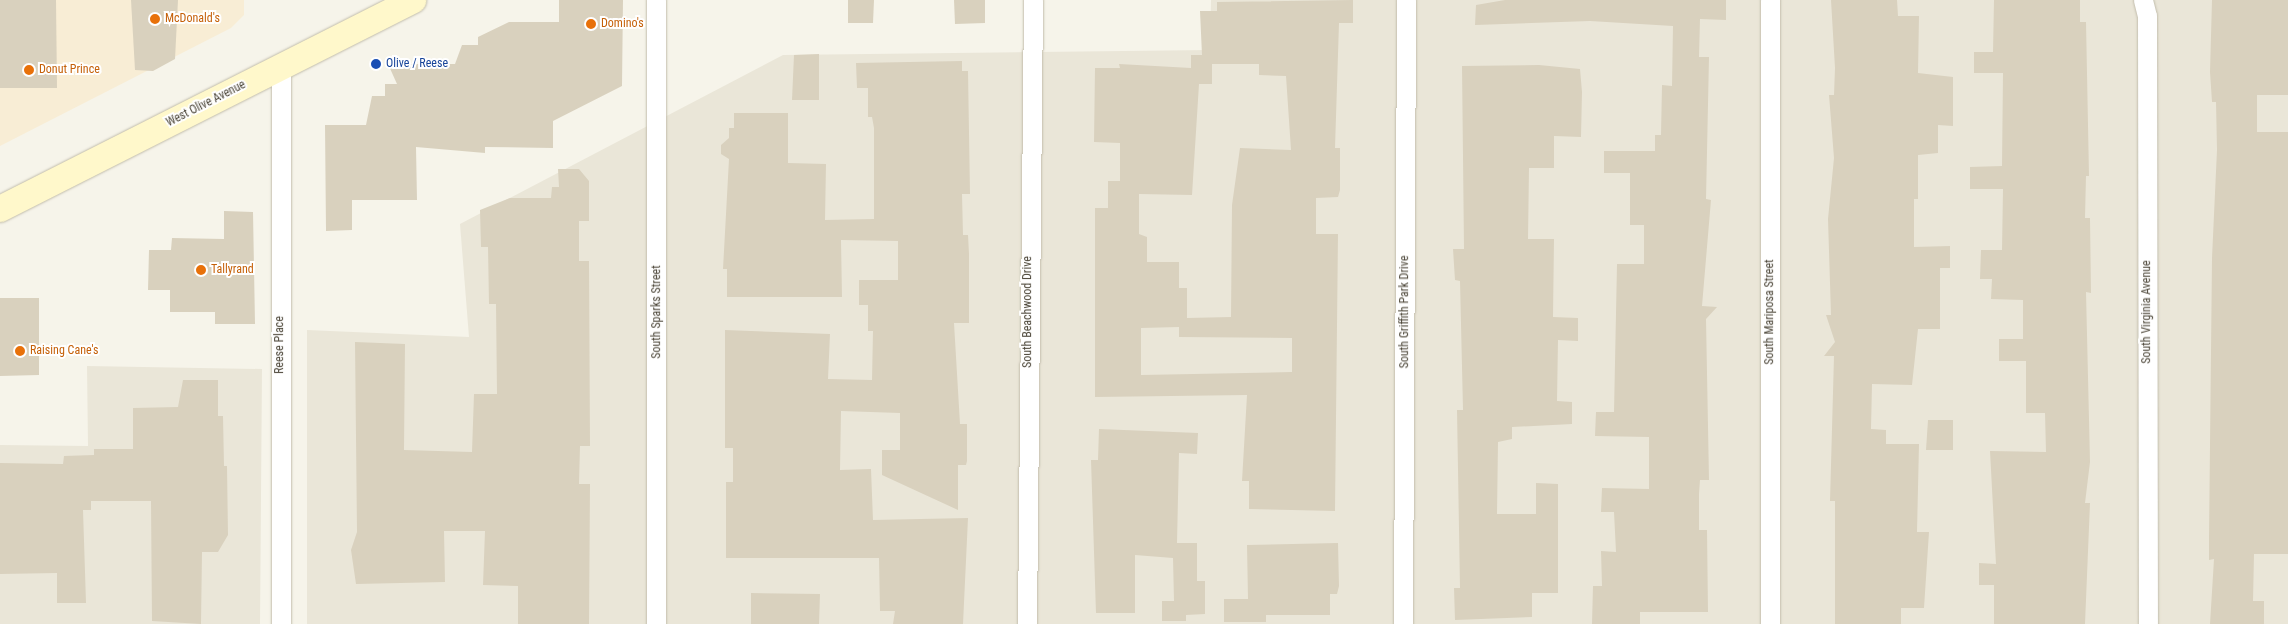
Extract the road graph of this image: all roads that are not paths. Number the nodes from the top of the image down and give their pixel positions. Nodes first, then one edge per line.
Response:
1 (413, 0) edge
2 (656, 0) edge
3 (1033, 0) edge
4 (1406, 0) edge
5 (1770, 0) edge
6 (2143, 0) edge
7 (281, 66) junction
8 (0, 209) edge
9 (281, 624) edge
10 (656, 624) edge
11 (1027, 624) edge
12 (1403, 624) edge
13 (1770, 624) edge
14 (2148, 624) edge

1 - 7 main road, West Olive Avenue
2 - 10 street, South Sparks Street
3 - 11 street, South Beachwood Drive
4 - 12 street, South Griffith Park Drive
5 - 13 street, South Mariposa Street
6 - 14 street, South Virginia Avenue
7 - 8 main road, West Olive Avenue
7 - 9 street, Reese Place

